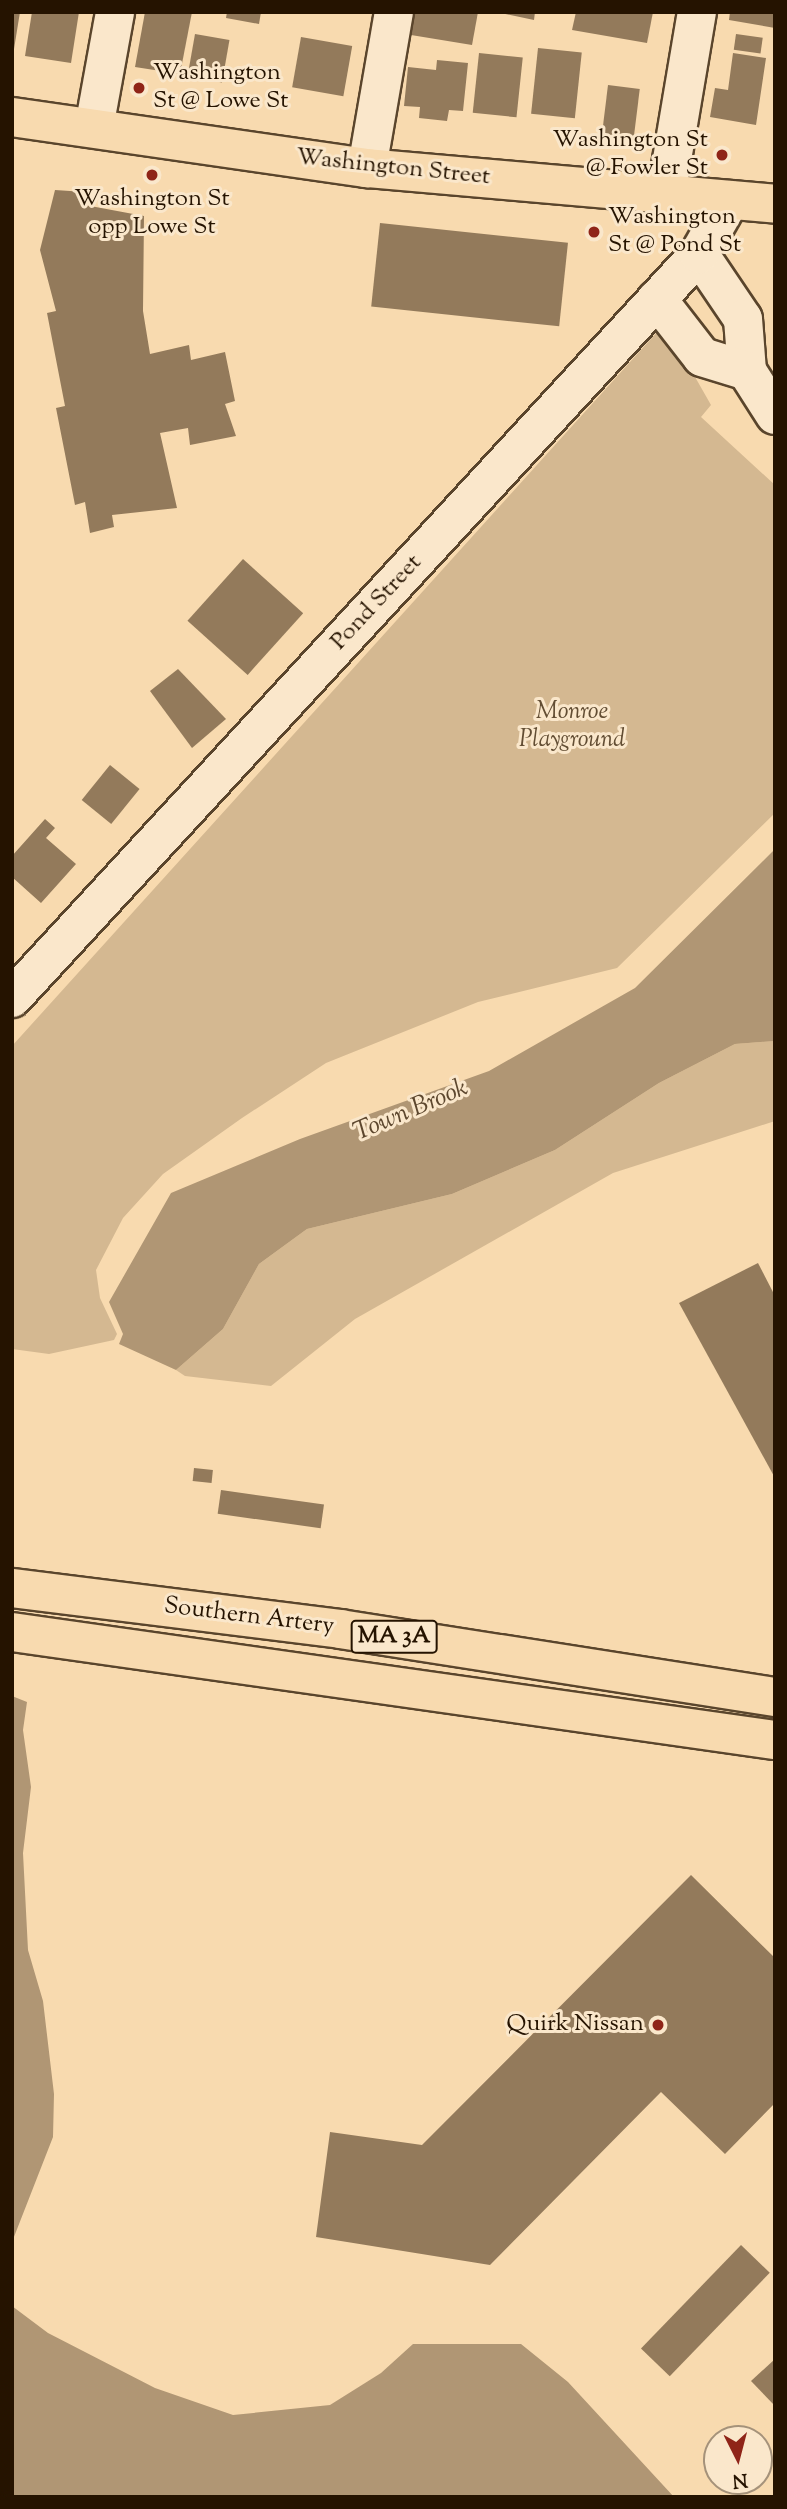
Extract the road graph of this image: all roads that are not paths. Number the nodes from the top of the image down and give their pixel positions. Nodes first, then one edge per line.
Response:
1 (115, 12) edge
2 (394, 12) edge
3 (697, 12) edge
4 (12, 117) edge
5 (94, 128) junction
6 (367, 168) junction
7 (666, 195) junction
8 (730, 200) junction
9 (775, 204) edge
10 (699, 254) junction
11 (657, 299) junction
12 (747, 371) junction
13 (775, 415) edge
14 (12, 998) edge
15 (12, 1588) edge
16 (12, 1632) edge
17 (775, 1697) edge
18 (775, 1740) edge

1 - 5 street
2 - 6 street
3 - 7 street
4 - 5 main road, Washington Street
5 - 6 main road, Washington Street
6 - 7 main road, Washington Street
7 - 8 main road, Washington Street
8 - 9 main road, Washington Street
8 - 10 street, Pond Street
10 - 11 street, Pond Street
10 - 12 street
11 - 12 street
11 - 14 street, Pond Street
12 - 13 street
15 - 17 main road, Southern Artery / MA 3A
16 - 18 main road, Southern Artery / MA 3A

